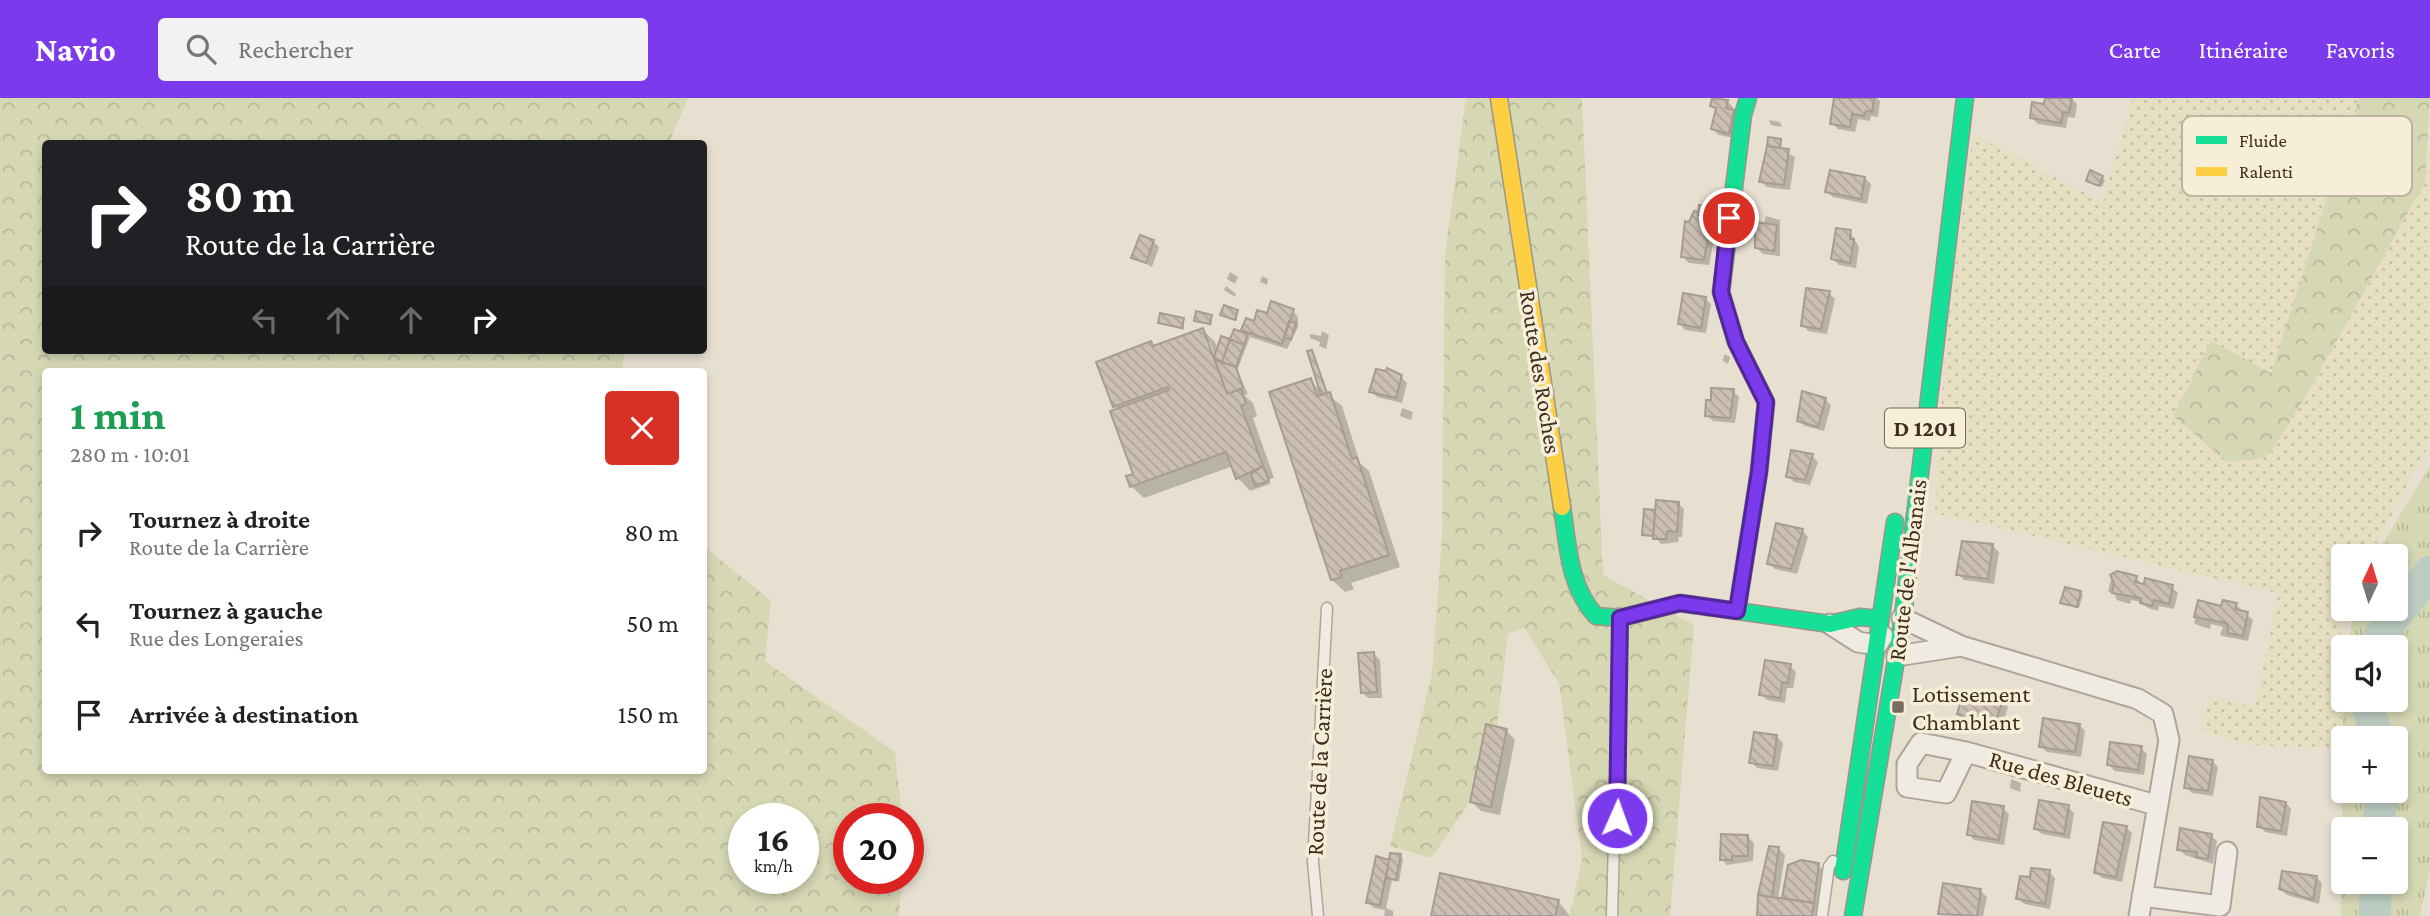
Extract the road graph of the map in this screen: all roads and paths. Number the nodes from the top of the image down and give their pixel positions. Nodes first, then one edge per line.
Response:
1 (1499, 98) edge
2 (1748, 98) edge
3 (1965, 98) edge
4 (1946, 222) junction
5 (1904, 467) dead end
6 (1896, 515) dead end
7 (1327, 608) dead end
8 (1737, 611) junction
9 (1620, 618) junction
10 (1830, 624) joint
11 (1890, 630) junction
12 (1961, 646) junction
13 (1897, 656) junction
14 (1883, 749) junction
15 (1966, 752) dead end
16 (2155, 805) junction
17 (1846, 844) junction
18 (2227, 852) dead end
19 (2142, 896) junction
20 (2219, 911) edge
21 (1318, 916) edge
22 (1612, 916) edge
23 (1822, 916) edge
24 (1837, 916) edge
25 (1853, 916) edge
26 (2139, 916) edge

1 - 9 main road, Route des Roches
2 - 8 main road
3 - 4 main road, Route de l'Albanais / D 1201
4 - 5 main road
4 - 11 main road, Route de l'Albanais / D 1201
6 - 11 street
7 - 21 lane, Route de la Carrière
8 - 9 main road
8 - 10 main road
9 - 22 lane
10 - 11 street
11 - 12 street
11 - 13 main road, Route de l'Albanais / D 1201
11 - 14 street
11 - 17 main road, Route de l'Albanais / D 1201
12 - 13 street
12 - 16 street
13 - 14 main road, Route de l'Albanais / D 1201
14 - 25 main road, Route de l'Albanais / D 1201
15 - 16 street, Rue des Bleuets
16 - 19 street
17 - 23 lane
17 - 24 main road, Route de l'Albanais / D 1201
18 - 20 street
19 - 20 street
19 - 26 street

